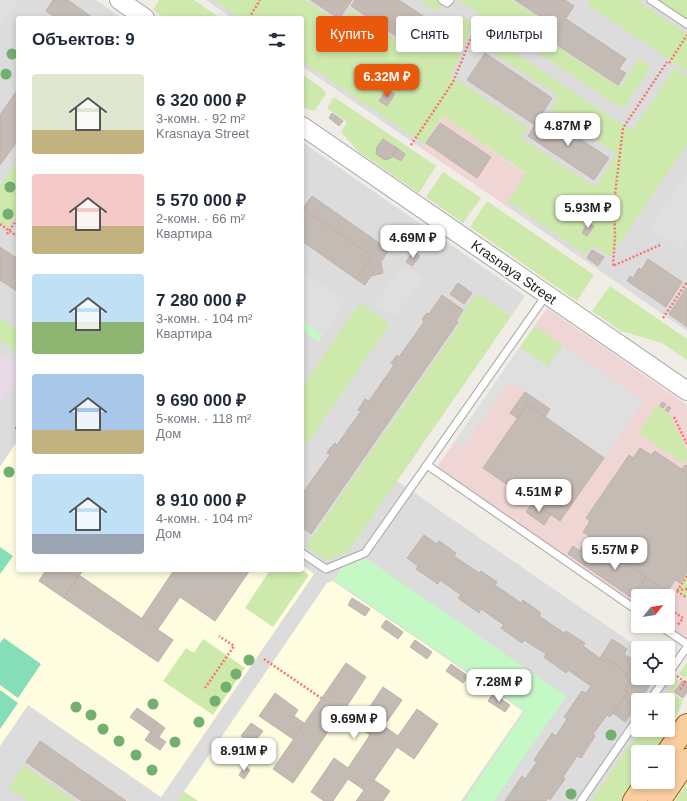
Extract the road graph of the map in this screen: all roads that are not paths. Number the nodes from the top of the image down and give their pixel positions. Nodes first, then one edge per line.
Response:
1 (119, 0) edge
2 (442, 0) edge
3 (450, 0) edge
4 (651, 0) edge
5 (142, 16) edge
6 (687, 24) edge
7 (304, 127) edge
8 (547, 294) junction
9 (687, 391) edge
10 (427, 465) junction
11 (304, 554) edge
12 (631, 606) edge
13 (670, 633) edge
14 (687, 646) edge
15 (675, 664) edge
16 (687, 725) edge
17 (631, 728) edge
18 (673, 745) edge
19 (687, 760) edge
20 (642, 789) edge
21 (581, 801) edge
22 (634, 801) edge
23 (659, 801) edge

1 - 5 street
2 - 3 lane
4 - 6 lane
7 - 8 street, Krasnaya Street
8 - 9 street, Krasnaya Street
8 - 10 lane
10 - 11 lane
10 - 12 lane
13 - 14 lane
14 - 15 lane
16 - 18 main road
17 - 21 lane
19 - 23 main road
20 - 22 main road

